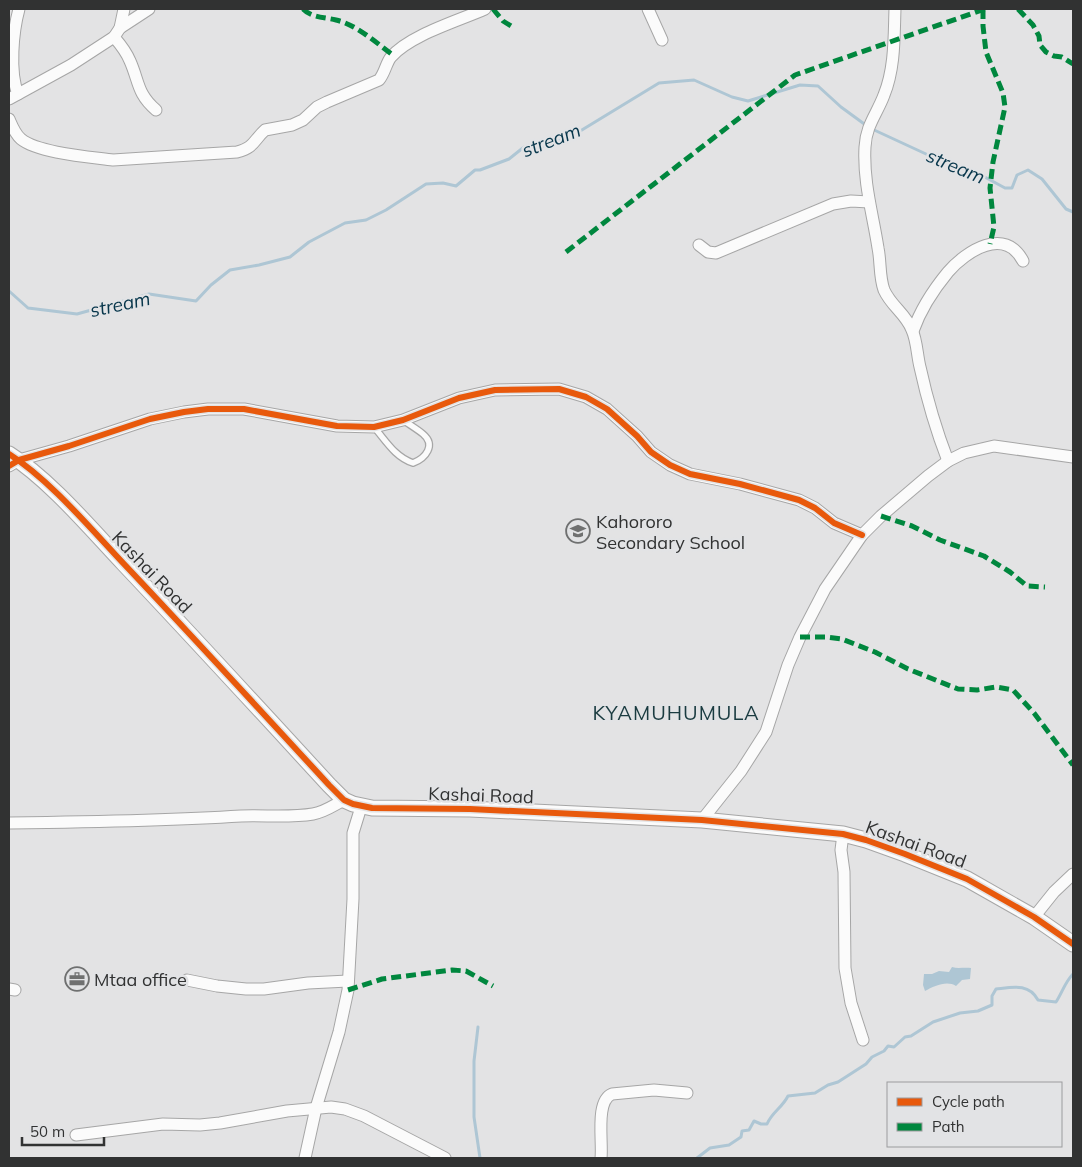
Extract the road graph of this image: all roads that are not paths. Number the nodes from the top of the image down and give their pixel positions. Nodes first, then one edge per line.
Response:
1 (19, 9) edge
2 (124, 9) edge
3 (149, 9) edge
4 (485, 9) edge
5 (648, 9) edge
6 (895, 9) edge
7 (117, 32) junction
8 (662, 40) dead end
9 (13, 97) edge
10 (156, 110) dead end
11 (9, 119) edge
12 (869, 202) junction
13 (699, 246) dead end
14 (1023, 261) dead end
15 (913, 331) junction
16 (403, 420) junction
17 (374, 427) junction
18 (1073, 457) edge
19 (12, 460) edge
20 (948, 461) junction
21 (862, 535) junction
22 (344, 800) junction
23 (361, 807) junction
24 (702, 820) junction
25 (9, 823) edge
26 (843, 834) junction
27 (1073, 874) edge
28 (1034, 917) junction
29 (1073, 944) edge
30 (187, 980) dead end
31 (348, 981) junction
32 (863, 1040) dead end
33 (687, 1093) dead end
34 (316, 1108) junction
35 (76, 1135) dead end
36 (305, 1158) edge
37 (445, 1158) edge
38 (601, 1158) edge

1 - 9 street
2 - 7 street
3 - 7 street
4 - 11 street
5 - 8 street
6 - 12 street
7 - 9 street
7 - 10 street
12 - 13 street
12 - 15 street
14 - 15 street
15 - 20 street
16 - 17 street
16 - 17 lane
16 - 21 street
17 - 19 street
18 - 20 street
19 - 22 street, Kashai Road
20 - 21 street
21 - 24 street
22 - 23 street, Kashai Road
22 - 25 street
23 - 24 street, Kashai Road
23 - 31 street
24 - 26 street, Kashai Road
26 - 28 street, Kashai Road
26 - 32 street
27 - 28 street
28 - 29 street, Kashai Road
30 - 31 street
31 - 34 street
33 - 38 street
34 - 35 street
34 - 36 street
34 - 37 street

